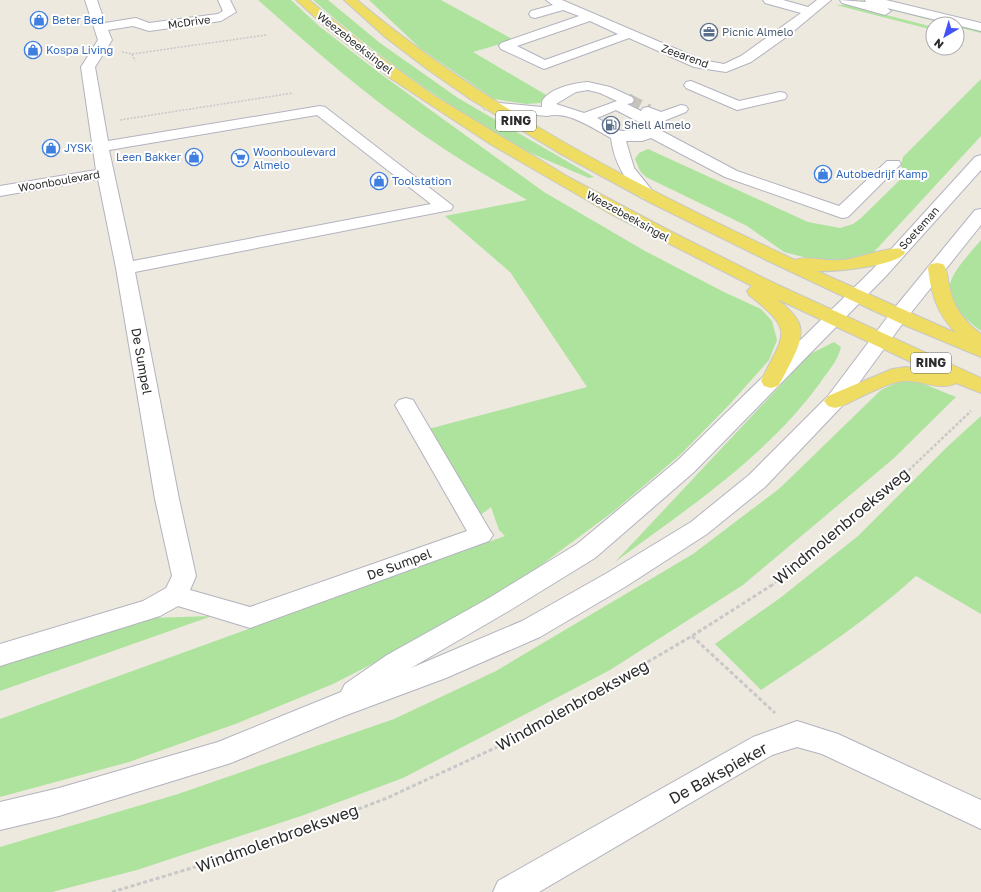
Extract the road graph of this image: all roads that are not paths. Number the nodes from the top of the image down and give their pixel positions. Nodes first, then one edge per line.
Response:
1 (91, 0) edge
2 (224, 0) edge
3 (302, 0) edge
4 (350, 0) edge
5 (769, 0) edge
6 (824, 0) edge
7 (846, 0) edge
8 (871, 0) edge
9 (557, 3) edge
10 (809, 11) junction
11 (535, 14) dead end
12 (589, 17) junction
13 (925, 21) edge
14 (101, 27) junction
15 (981, 27) edge
16 (965, 31) edge
17 (629, 34) junction
18 (981, 35) edge
19 (726, 68) junction
20 (742, 73) dead end
21 (691, 85) dead end
22 (705, 90) junction
23 (780, 96) dead end
24 (627, 100) tunnel mouth
25 (490, 106) junction
26 (681, 109) dead end
27 (556, 110) junction
28 (585, 118) junction
29 (656, 135) junction
30 (618, 136) junction
31 (101, 147) junction
32 (981, 160) edge
33 (893, 164) dead end
34 (105, 173) junction
35 (0, 191) edge
36 (647, 194) junction
37 (981, 214) edge
38 (763, 252) junction
39 (896, 253) junction
40 (125, 268) junction
41 (726, 268) junction
42 (937, 268) junction
43 (856, 296) junction
44 (899, 316) junction
45 (832, 319) junction
46 (881, 341) junction
47 (981, 343) edge
48 (981, 351) edge
49 (771, 381) junction
50 (980, 386) edge
51 (835, 401) junction
52 (406, 405) dead end
53 (175, 595) junction
54 (0, 655) edge
55 (334, 707) junction
56 (981, 815) edge
57 (0, 816) edge
58 (509, 892) edge

1 - 14 street, Woonboulevard
2 - 14 street, McDrive
3 - 41 main road, Weezebeeksingel / RING
4 - 25 main road, RING
5 - 10 street
6 - 10 street, Zeearend
7 - 13 street
8 - 15 street
9 - 11 street
9 - 12 street, Zeearend
10 - 19 street, Zeearend
12 - 17 street, Zeearend
12 - 17 street
14 - 31 street, Woonboulevard
16 - 18 street
17 - 19 street, Zeearend
19 - 20 street
19 - 22 street
21 - 22 street
22 - 23 street
24 - 27 street
25 - 27 street
25 - 36 main road, RING
26 - 29 street
27 - 28 street
28 - 30 street
28 - 30 street
29 - 30 street
29 - 33 street
30 - 36 street
31 - 34 street, Woonboulevard
31 - 40 street
32 - 39 street, Soeteman
34 - 35 street, Woonboulevard
34 - 40 street, De Sumpel
36 - 38 main road, RING
37 - 42 street
38 - 39 main road
38 - 43 main road, RING
39 - 43 street, Soeteman
40 - 53 street, De Sumpel
41 - 45 main road, Weezebeeksingel / RING
41 - 49 main road
42 - 44 street
42 - 47 main road
43 - 44 main road, RING
43 - 45 street, Soeteman
44 - 46 street
44 - 48 main road, RING
45 - 46 main road, Weezebeeksingel / RING
45 - 49 street
46 - 50 main road, Weezebeeksingel / RING
46 - 51 street
49 - 55 street
50 - 51 main road
51 - 55 street
52 - 53 street, De Sumpel
53 - 54 street
55 - 57 street
56 - 58 street, De Bakspieker

